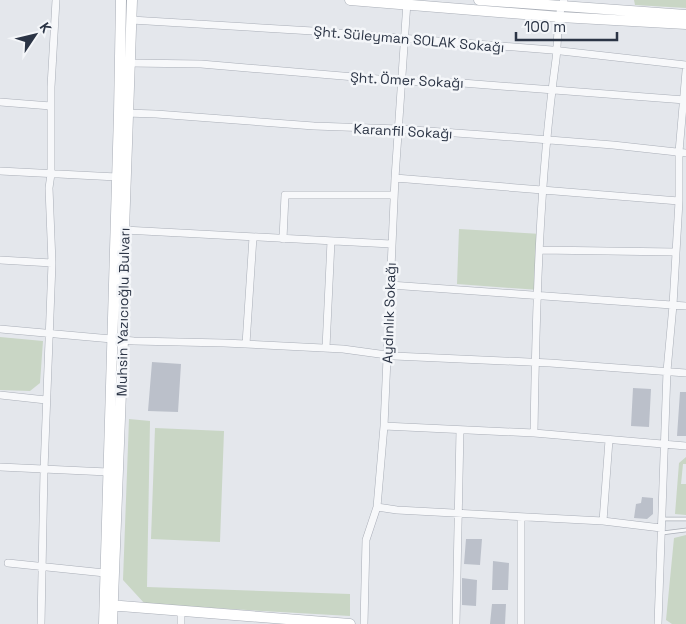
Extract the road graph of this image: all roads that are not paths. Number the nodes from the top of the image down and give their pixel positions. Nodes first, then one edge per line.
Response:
1 (56, 0) edge
2 (121, 0) edge
3 (132, 0) edge
4 (350, 0) edge
5 (485, 0) edge
6 (407, 2) edge
7 (562, 8) edge
8 (686, 15) edge
9 (131, 20) junction
10 (686, 24) edge
11 (406, 39) junction
12 (557, 51) junction
13 (130, 63) junction
14 (686, 65) edge
15 (686, 71) edge
16 (402, 81) junction
17 (552, 90) junction
18 (685, 100) junction
19 (0, 102) edge
20 (51, 106) junction
21 (124, 113) junction
22 (399, 129) junction
23 (546, 140) junction
24 (683, 153) edge
25 (0, 171) edge
26 (50, 174) junction
27 (117, 177) junction
28 (395, 178) junction
29 (543, 190) junction
30 (394, 195) junction
31 (679, 201) junction
32 (124, 230) junction
33 (253, 237) junction
34 (283, 239) junction
35 (331, 241) junction
36 (391, 244) junction
37 (540, 250) junction
38 (675, 252) junction
39 (0, 260) edge
40 (52, 263) junction
41 (390, 285) junction
42 (538, 295) junction
43 (673, 305) junction
44 (686, 306) edge
45 (0, 329) edge
46 (48, 333) junction
47 (112, 339) junction
48 (123, 340) junction
49 (246, 344) junction
50 (326, 348) junction
51 (388, 354) junction
52 (536, 363) junction
53 (667, 371) junction
54 (686, 373) edge
55 (0, 395) edge
56 (46, 400) junction
57 (384, 426) junction
58 (460, 430) junction
59 (534, 433) junction
60 (609, 440) junction
61 (664, 444) junction
62 (686, 446) edge
63 (0, 467) edge
64 (44, 470) junction
65 (108, 472) junction
66 (377, 507) junction
67 (457, 514) junction
68 (521, 517) junction
69 (662, 519) junction
70 (686, 519) edge
71 (603, 521) junction
72 (661, 530) junction
73 (686, 530) edge
74 (8, 563) dead end
75 (42, 566) junction
76 (104, 572) junction
77 (109, 605) junction
78 (181, 611) junction
79 (260, 621) edge
80 (312, 623) edge
81 (328, 623) edge
82 (41, 624) edge
83 (104, 624) edge
84 (112, 624) edge
85 (181, 624) edge
86 (350, 624) edge
87 (364, 624) edge
88 (456, 624) edge
89 (521, 624) edge
90 (658, 624) edge

1 - 20 street
2 - 21 main road, Muhsin Yazıcıoğlu Bulvarı
3 - 9 main road, Muhsin Yazıcıoğlu Bulvarı
4 - 6 main road
5 - 7 main road
6 - 7 main road
6 - 11 street, Aydınlık Sokağı
7 - 8 main road
7 - 10 main road
7 - 12 street
9 - 11 street, Şht. Süleyman SOLAK Sokağı
9 - 13 main road, Muhsin Yazıcıoğlu Bulvarı
11 - 12 street, Şht. Süleyman SOLAK Sokağı
11 - 16 street, Aydınlık Sokağı
12 - 14 street, Şht. Süleyman SOLAK Sokağı
12 - 17 street
13 - 16 street, Şht. Ömer Sokağı
13 - 21 main road, Muhsin Yazıcıoğlu Bulvarı
15 - 18 street
16 - 17 street, Şht. Ömer Sokağı
16 - 22 street, Aydınlık Sokağı
17 - 18 street, Şht. Ömer Sokağı
17 - 23 street
18 - 24 street
19 - 20 street
20 - 26 street
21 - 22 street, Karanfil Sokağı
21 - 27 main road, Muhsin Yazıcıoğlu Bulvarı
21 - 32 main road, Muhsin Yazıcıoğlu Bulvarı
22 - 23 street, Karanfil Sokağı
22 - 28 street, Aydınlık Sokağı
23 - 24 street, Karanfil Sokağı
23 - 29 street
24 - 31 street
25 - 26 street
26 - 27 street
26 - 40 street
27 - 47 main road, Muhsin Yazıcıoğlu Bulvarı
28 - 29 street
28 - 30 street, Aydınlık Sokağı
29 - 31 street
29 - 37 street
30 - 34 street
30 - 36 street, Aydınlık Sokağı
31 - 38 street
32 - 33 street
32 - 48 main road, Muhsin Yazıcıoğlu Bulvarı
33 - 34 street
33 - 49 street
34 - 35 street
35 - 36 street
35 - 50 street
36 - 41 street, Aydınlık Sokağı
37 - 38 street
37 - 42 street
38 - 43 street
39 - 40 street
40 - 46 street
41 - 42 street
41 - 51 street, Aydınlık Sokağı
42 - 43 street
42 - 52 street
43 - 44 street
43 - 53 street
45 - 46 street
46 - 47 street
46 - 56 street
47 - 48 street
47 - 65 main road, Muhsin Yazıcıoğlu Bulvarı
48 - 49 street
48 - 77 main road, Muhsin Yazıcıoğlu Bulvarı
49 - 50 street
50 - 51 street
51 - 52 street
51 - 57 street, Aydınlık Sokağı
52 - 53 street
52 - 59 street
53 - 54 street
53 - 61 street
55 - 56 street
56 - 64 street
57 - 58 street
57 - 66 street, Aydınlık Sokağı
58 - 59 street
58 - 67 street
59 - 60 street
60 - 61 street
60 - 71 street
61 - 62 street
61 - 69 street
63 - 64 street
64 - 65 street
64 - 75 street
65 - 76 main road, Muhsin Yazıcıoğlu Bulvarı
66 - 67 street
66 - 87 street, Aydınlık Sokağı
67 - 68 street
67 - 88 street
68 - 71 street
68 - 89 street
69 - 70 lane
69 - 72 street
71 - 72 street
72 - 73 lane
72 - 90 street
74 - 75 street
75 - 76 street
75 - 82 street
76 - 77 main road, Muhsin Yazıcıoğlu Bulvarı
77 - 78 main road
77 - 83 main road, Muhsin Yazıcıoğlu Bulvarı
77 - 84 main road, Muhsin Yazıcıoğlu Bulvarı
78 - 79 main road
78 - 85 street
79 - 80 main road
80 - 81 main road
81 - 86 main road

